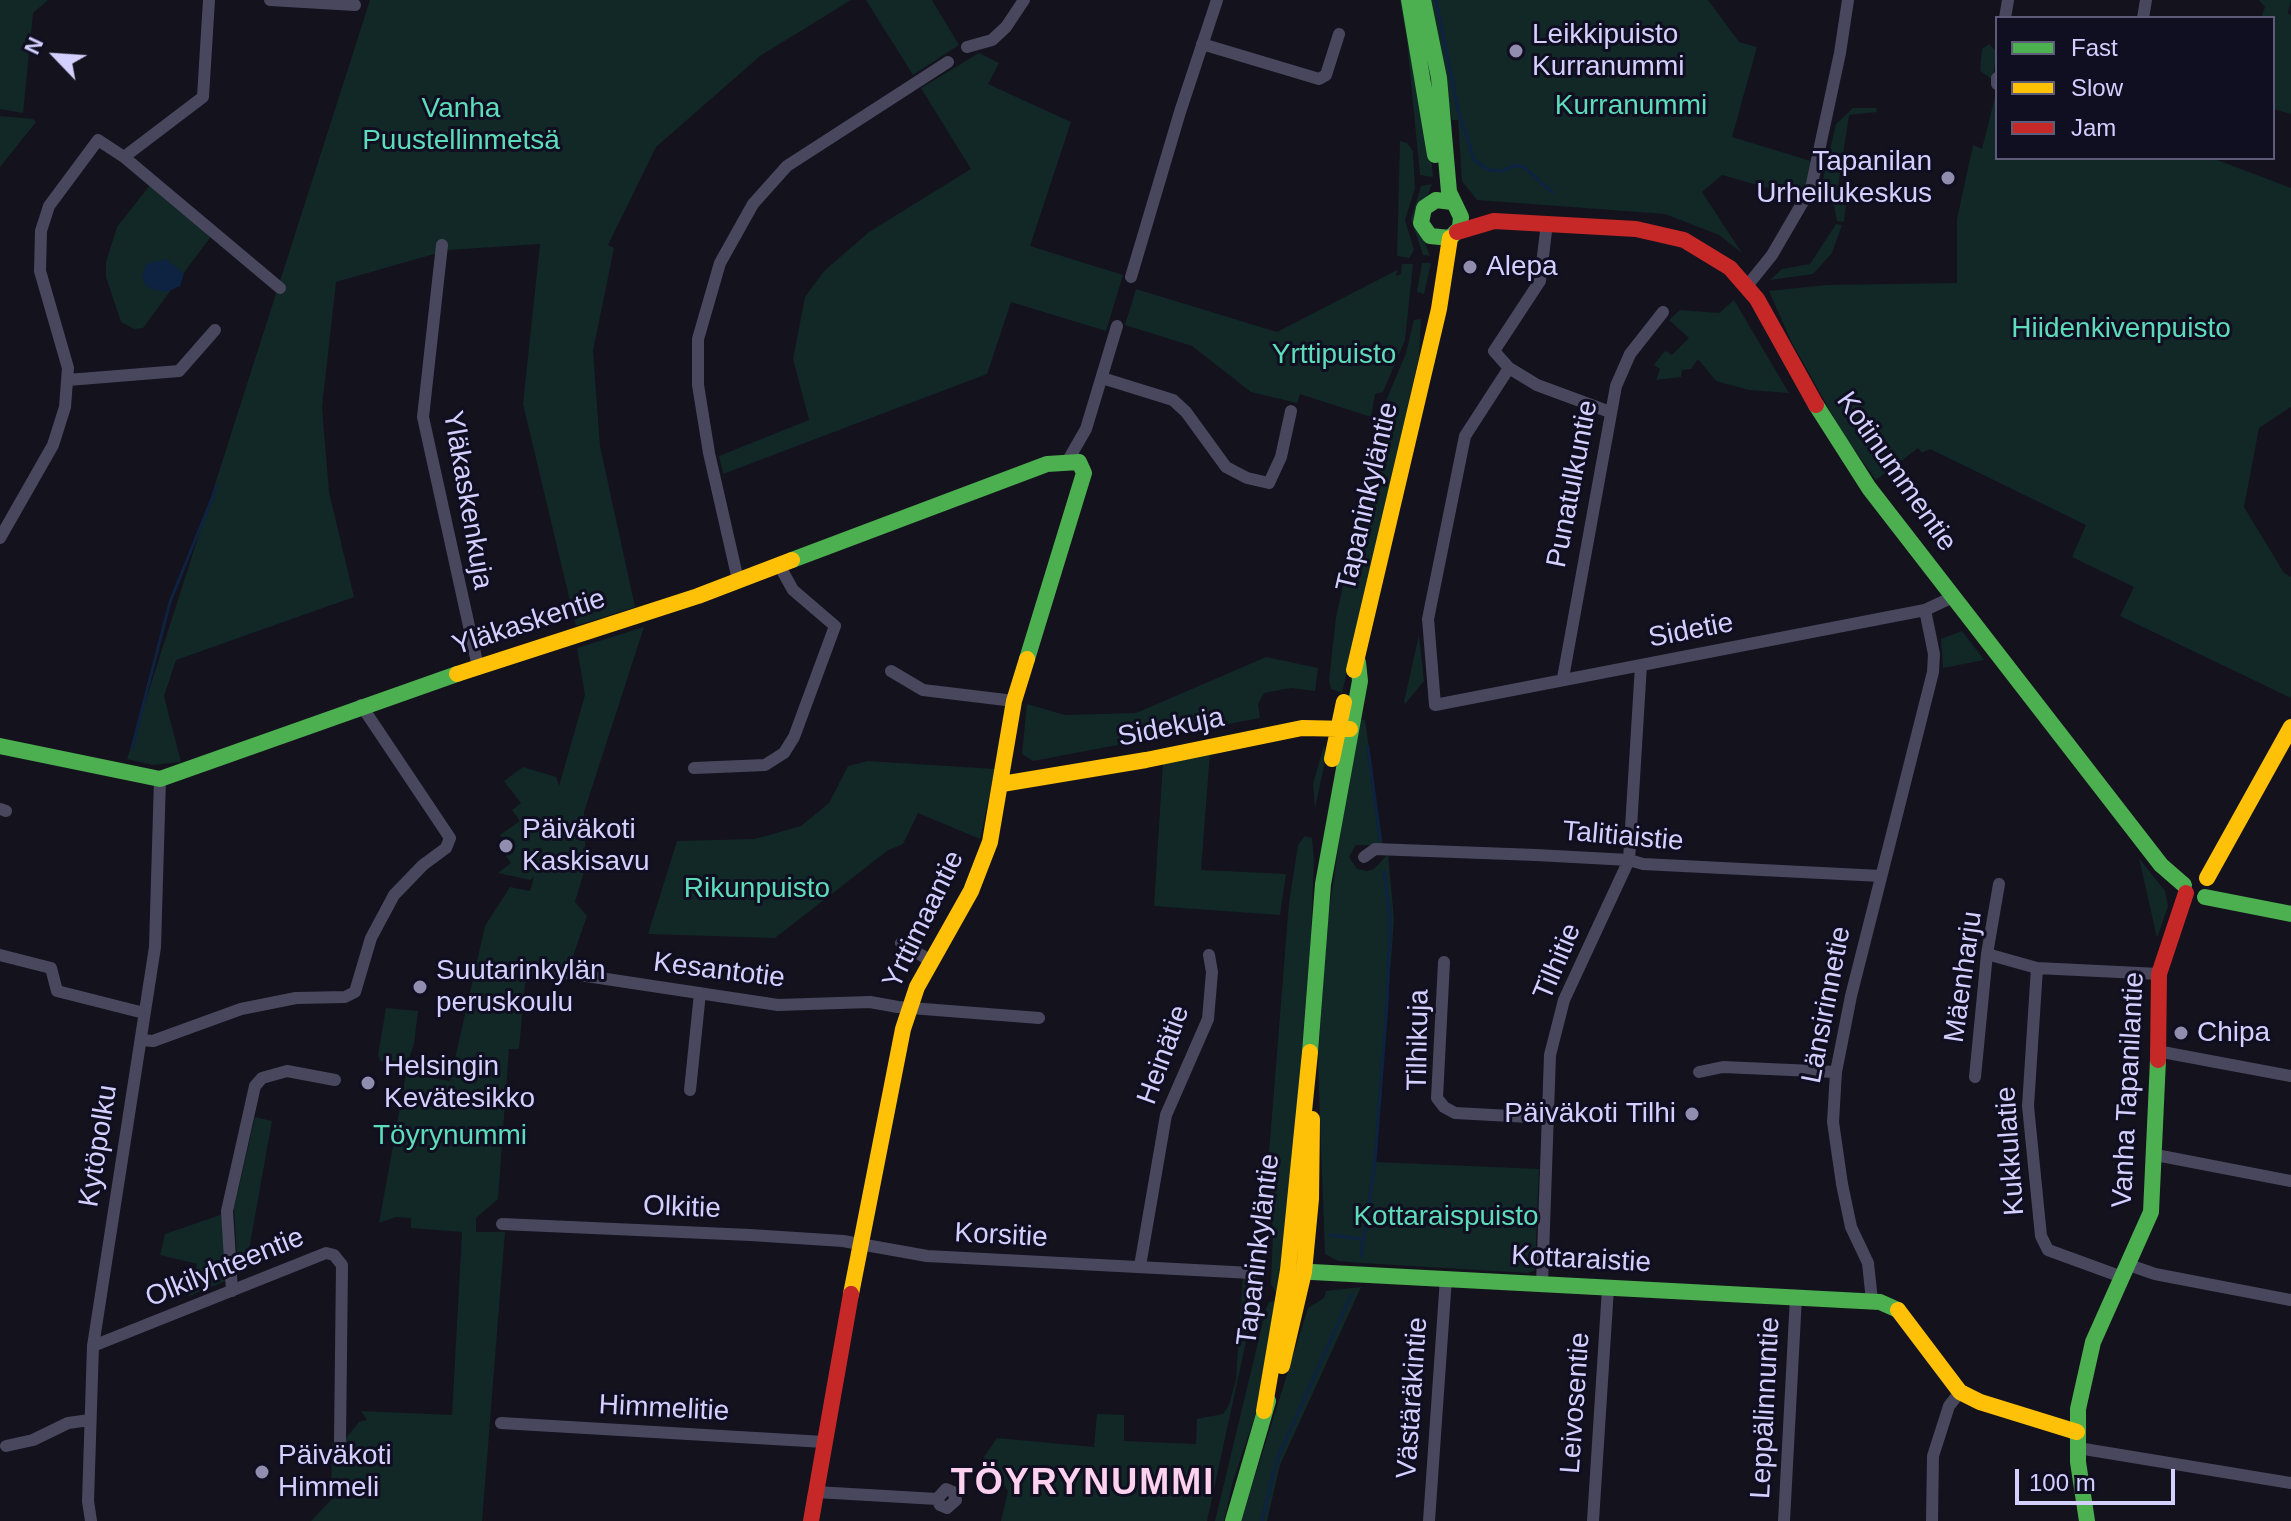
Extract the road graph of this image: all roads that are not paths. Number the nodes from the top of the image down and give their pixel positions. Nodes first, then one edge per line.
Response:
1 (209, 0) edge
2 (270, 0) edge
3 (1024, 0) edge
4 (1217, 0) edge
5 (1409, 0) edge
6 (1423, 0) edge
7 (1844, 2) edge
8 (355, 5) dead end
9 (1339, 34) dead end
10 (1202, 44) junction
11 (967, 47) dead end
12 (948, 62) dead end
13 (124, 157) junction
14 (1432, 201) junction
15 (1455, 205) junction
16 (1494, 221) junction
17 (1547, 223) junction
18 (1454, 235) junction
19 (1430, 236) junction
20 (442, 245) dead end
21 (1131, 277) dead end
22 (1747, 286) junction
23 (280, 288) dead end
24 (1663, 312) dead end
25 (1117, 326) dead end
26 (215, 330) dead end
27 (1428, 342) junction
28 (1509, 368) junction
29 (1102, 378) junction
30 (68, 380) junction
31 (1291, 411) dead end
32 (1610, 412) junction
33 (1067, 462) junction
34 (6, 514) edge
35 (0, 538) edge
36 (779, 565) junction
37 (738, 580) junction
38 (1953, 597) junction
39 (1925, 610) junction
40 (1641, 665) junction
41 (478, 667) junction
42 (891, 671) dead end
43 (1563, 678) junction
44 (1014, 701) junction
45 (361, 705) junction
46 (2291, 727) edge
47 (1344, 728) junction
48 (0, 746) edge
49 (694, 768) dead end
50 (160, 779) junction
51 (1002, 784) junction
52 (1364, 857) dead end
53 (1629, 860) junction
54 (1881, 876) junction
55 (1999, 884) dead end
56 (2197, 886) junction
57 (2291, 914) edge
58 (901, 943) dead end
59 (1987, 954) junction
60 (0, 955) edge
61 (1209, 955) dead end
62 (931, 961) junction
63 (1444, 962) dead end
64 (2037, 968) junction
65 (566, 973) dead end
66 (2159, 974) junction
67 (700, 993) junction
68 (909, 1007) junction
69 (144, 1013) junction
70 (1039, 1018) dead end
71 (141, 1040) junction
72 (2157, 1051) junction
73 (1699, 1072) dead end
74 (1836, 1072) junction
75 (2291, 1076) edge
76 (1975, 1077) dead end
77 (335, 1080) dead end
78 (690, 1090) dead end
79 (1548, 1118) junction
80 (2156, 1155) junction
81 (2291, 1181) edge
82 (502, 1224) dead end
83 (860, 1243) junction
84 (1140, 1266) junction
85 (1296, 1271) junction
86 (2126, 1271) junction
87 (1252, 1273) dead end
88 (1446, 1278) junction
89 (1542, 1284) junction
90 (1608, 1288) junction
91 (232, 1291) junction
92 (1796, 1297) junction
93 (2291, 1300) edge
94 (1872, 1301) junction
95 (93, 1346) junction
96 (1960, 1392) junction
97 (90, 1420) junction
98 (501, 1423) dead end
99 (2078, 1440) junction
100 (340, 1441) dead end
101 (824, 1442) junction
102 (6, 1446) dead end
103 (2291, 1483) edge
104 (816, 1492) junction
105 (937, 1499) dead end
106 (91, 1521) edge
107 (811, 1521) edge
108 (1233, 1521) edge
109 (1429, 1521) edge
110 (1593, 1521) edge
111 (1784, 1521) edge
112 (1932, 1521) edge
113 (2087, 1521) edge

1 - 13 street
2 - 8 street
3 - 11 street
4 - 10 street
5 - 14 street
6 - 15 street
7 - 22 street
9 - 10 street
10 - 21 street
12 - 37 street
13 - 23 street
13 - 30 street
14 - 15 street
14 - 19 street
15 - 16 street, Kotinummentie
15 - 18 street
16 - 17 street, Kotinummentie
16 - 18 street, Kotinummentie
17 - 22 street, Kotinummentie
17 - 28 street
18 - 19 street
18 - 27 street, Tapaninkyläntie
19 - 27 street, Tapaninkyläntie
20 - 41 street, Yläkaskenkuja
22 - 38 street, Kotinummentie
24 - 32 street, Punatulkuntie
25 - 29 street
26 - 30 street
27 - 47 street, Tapaninkyläntie
28 - 32 street
28 - 43 street, Sidetie
29 - 31 street
29 - 33 street
30 - 34 street
32 - 43 street, Punatulkuntie
33 - 36 street, Yläkaskentie
33 - 44 street, Yrttimaantie
34 - 35 street
36 - 37 street, Yläkaskentie
36 - 49 street
37 - 41 street, Yläkaskentie
38 - 39 street, Sidetie
38 - 56 street, Kotinummentie
39 - 40 street, Sidetie
39 - 54 street, Länsirinnetie
40 - 43 street, Sidetie
40 - 53 street, Tilhitie
41 - 45 street, Yläkaskentie
42 - 44 street
44 - 51 street, Yrttimaantie
45 - 50 street, Yläkaskentie
45 - 71 street
46 - 56 street, Vanha Tapanilantie
47 - 51 street, Sidekuja
47 - 85 street, Tapaninkyläntie
48 - 50 street
50 - 69 street, Kytöpolku
51 - 62 street, Yrttimaantie
52 - 53 street, Talitiaistie
53 - 54 street, Talitiaistie
53 - 79 street, Tilhitie
54 - 74 street, Länsirinnetie
55 - 59 street, Mäenharju
56 - 57 street, Kotinummentie
56 - 66 street, Vanha Tapanilantie
58 - 62 street
59 - 64 street
59 - 76 street, Mäenharju
60 - 69 street
61 - 84 street, Heinätie
62 - 68 street, Yrttimaantie
63 - 79 street, Tilhikuja
64 - 66 street
64 - 86 street, Kukkulatie
65 - 67 street, Kesantotie
66 - 72 street, Vanha Tapanilantie
67 - 68 street, Kesantotie
67 - 78 street
68 - 70 street, Kesantotie
68 - 83 street, Yrttimaantie
69 - 71 street, Kytöpolku
71 - 95 street, Kytöpolku
72 - 75 street
72 - 80 street, Vanha Tapanilantie
73 - 74 street
74 - 94 street, Länsirinnetie
77 - 91 street
79 - 89 street, Tilhitie
80 - 81 street
80 - 86 street, Vanha Tapanilantie
82 - 83 street, Olkitie
83 - 84 street, Korsitie
83 - 101 street, Yrttimaantie
84 - 87 street, Korsitie
85 - 88 street, Kottaraistie
85 - 108 street, Tapaninkyläntie
86 - 93 street, Kukkulatie
86 - 99 street, Vanha Tapanilantie
88 - 89 street, Kottaraistie
88 - 109 street, Västäräkintie
89 - 90 street, Kottaraistie
90 - 92 street, Kottaraistie
90 - 110 street, Leivosentie
91 - 95 street, Olkilyhteentie
91 - 100 street, Olkilyhteentie
92 - 94 street, Kottaraistie
92 - 111 street, Leppälinnuntie
94 - 96 street
95 - 97 street, Kytöpolku
96 - 99 street
96 - 112 street
97 - 102 street
97 - 106 street, Kytöpolku
98 - 101 street, Himmelitie
99 - 103 street
99 - 113 street, Vanha Tapanilantie
101 - 104 street, Yrttimaantie
104 - 105 street
104 - 107 street, Yrttimaantie

